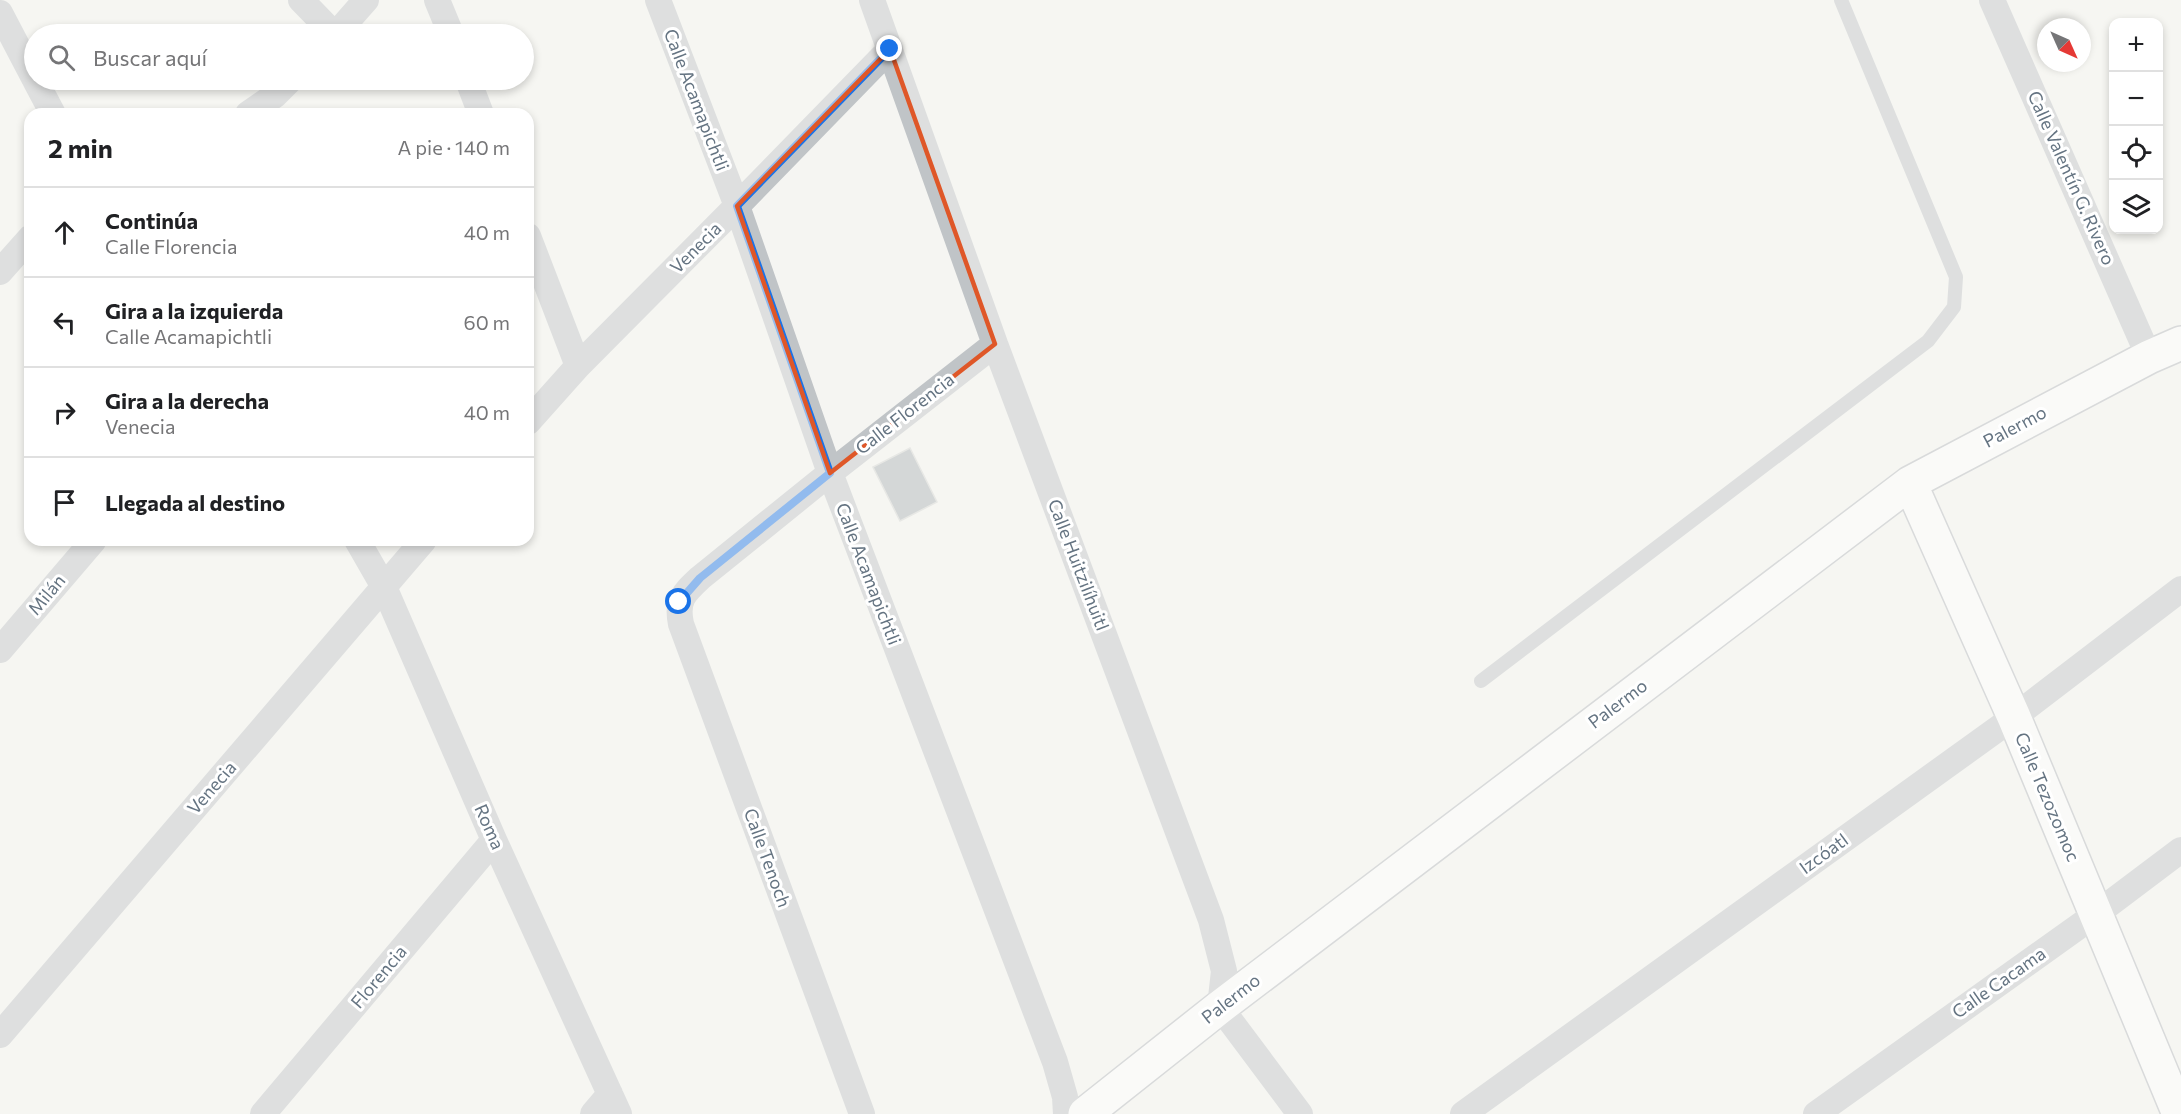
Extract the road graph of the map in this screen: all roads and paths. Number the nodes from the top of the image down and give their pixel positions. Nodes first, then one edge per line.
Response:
1 (301, 0) edge
2 (366, 0) edge
3 (437, 0) edge
4 (658, 0) edge
5 (872, 0) edge
6 (1841, 0) edge
7 (1992, 0) edge
8 (0, 13) edge
9 (325, 24) edge
10 (344, 24) edge
11 (447, 24) edge
12 (890, 49) junction
13 (24, 58) edge
14 (41, 90) edge
15 (280, 90) edge
16 (472, 90) edge
17 (51, 108) edge
18 (257, 108) edge
19 (479, 108) edge
20 (737, 206) junction
21 (24, 245) edge
22 (534, 252) edge
23 (0, 272) edge
24 (2181, 343) edge
25 (995, 345) junction
26 (2149, 357) junction
27 (578, 366) junction
28 (534, 415) edge
29 (830, 473) junction
30 (1910, 483) junction
31 (89, 546) edge
32 (361, 546) edge
33 (419, 546) edge
34 (384, 586) junction
35 (2181, 589) edge
36 (679, 602) joint
37 (0, 650) edge
38 (1481, 681) dead end
39 (2014, 717) junction
40 (494, 840) junction
41 (2181, 850) edge
42 (2096, 914) junction
43 (1220, 1007) junction
44 (0, 1035) edge
45 (615, 1104) edge
46 (2177, 1111) edge
47 (263, 1114) edge
48 (593, 1114) edge
49 (862, 1114) edge
50 (1066, 1114) edge
51 (1085, 1114) edge
52 (1300, 1114) edge
53 (1463, 1114) edge
54 (1816, 1114) edge

1 - 9 street
2 - 10 street
3 - 11 street
4 - 20 street, Calle Acamapichtli
5 - 12 street, Calle Huitzilíhuitl
6 - 38 lane
7 - 26 street, Calle Valentín G. Rivero
8 - 13 street
12 - 20 street, Venecia
12 - 25 street, Calle Huitzilíhuitl
14 - 17 street
15 - 18 street
16 - 19 street
20 - 27 street, Venecia
20 - 29 street, Calle Acamapichtli
21 - 23 street
22 - 27 street
24 - 26 street, Palermo
25 - 29 street, Calle Florencia
25 - 43 street, Calle Huitzilíhuitl
26 - 30 street, Palermo
27 - 28 street, Venecia
29 - 36 street, Calle Florencia
29 - 50 street, Calle Acamapichtli
30 - 39 street, Calle Tezozomoc
30 - 43 street, Palermo
31 - 37 street, Milán
32 - 34 street, Roma
33 - 34 street, Venecia
34 - 40 street, Roma
34 - 44 street, Venecia
35 - 39 street, Izcóatl
36 - 49 street, Calle Tenoch
39 - 42 street, Calle Tezozomoc
39 - 53 street, Izcóatl
40 - 45 street, Roma
40 - 47 street, Florencia
41 - 42 street, Calle Cacama
42 - 46 street, Calle Tezozomoc
42 - 54 street, Calle Cacama
43 - 51 street, Palermo
43 - 52 street
45 - 48 street

